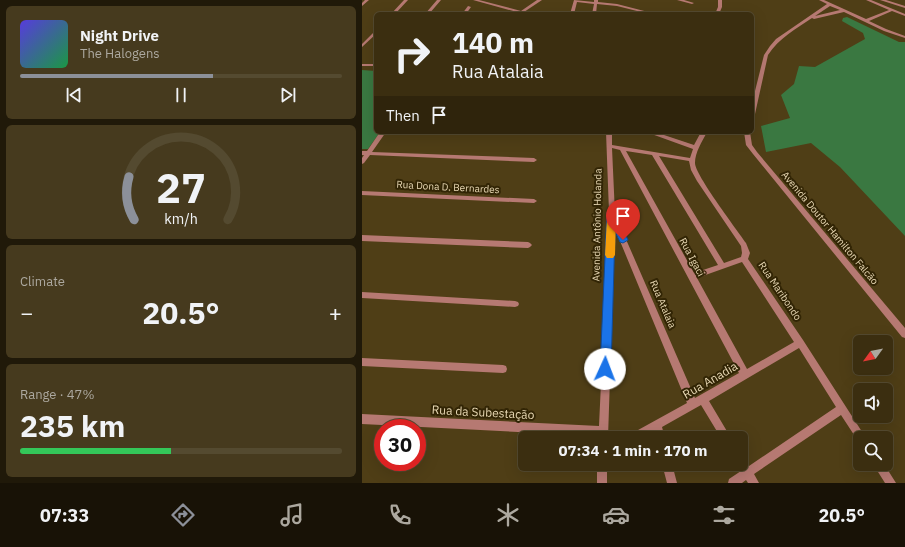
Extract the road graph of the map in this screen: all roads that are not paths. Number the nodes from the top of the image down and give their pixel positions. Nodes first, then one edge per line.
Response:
1 (367, 0) edge
2 (406, 0) edge
3 (439, 0) edge
4 (475, 0) edge
5 (540, 0) edge
6 (576, 0) edge
7 (678, 0) edge
8 (720, 0) edge
9 (820, 0) edge
10 (868, 0) edge
11 (882, 0) edge
12 (596, 1) edge
13 (692, 3) dead end
14 (830, 4) junction
15 (362, 5) edge
16 (469, 7) dead end
17 (905, 7) edge
18 (892, 10) junction
19 (844, 11) junction
20 (395, 12) edge
21 (429, 12) edge
22 (465, 12) edge
23 (521, 12) joint
24 (573, 12) edge
25 (594, 12) edge
26 (645, 12) edge
27 (718, 12) edge
28 (905, 15) edge
29 (810, 19) junction
30 (865, 21) junction
31 (374, 34) edge
32 (905, 37) edge
33 (362, 46) edge
34 (362, 65) edge
35 (374, 65) edge
36 (754, 106) edge
37 (381, 134) edge
38 (609, 134) edge
39 (655, 134) edge
40 (703, 134) edge
41 (747, 134) edge
42 (610, 146) junction
43 (622, 148) junction
44 (696, 148) junction
45 (654, 153) junction
46 (365, 154) edge
47 (534, 160) dead end
48 (693, 160) junction
49 (362, 162) edge
50 (362, 193) edge
51 (534, 201) dead end
52 (612, 212) junction
53 (362, 238) edge
54 (528, 245) dead end
55 (744, 259) junction
56 (722, 266) junction
57 (691, 277) junction
58 (362, 295) edge
59 (515, 304) dead end
60 (905, 334) edge
61 (800, 343) junction
62 (362, 362) edge
63 (503, 369) dead end
64 (745, 375) junction
65 (703, 399) junction
66 (693, 405) junction
67 (841, 409) junction
68 (362, 419) edge
69 (657, 424) junction
70 (543, 431) edge
71 (603, 431) edge
72 (644, 431) edge
73 (658, 431) edge
74 (722, 431) edge
75 (855, 431) edge
76 (602, 471) edge
77 (669, 471) edge
78 (746, 471) edge
79 (883, 471) edge
80 (748, 474) junction
81 (602, 483) edge
82 (672, 483) edge
83 (733, 483) edge
84 (754, 483) edge
85 (891, 483) edge

1 - 15 street
2 - 20 street
3 - 21 street
4 - 23 street
5 - 23 street
6 - 12 street
6 - 24 street
7 - 13 street
8 - 27 street
9 - 14 street
10 - 18 street
11 - 17 street
12 - 25 street
12 - 26 street
14 - 19 street
14 - 29 street
16 - 22 street
18 - 28 street
18 - 30 street
19 - 29 street
19 - 30 street
29 - 36 street
30 - 32 street
31 - 33 street
34 - 35 street
37 - 46 street
38 - 42 street, Avenida Antônio Holanda
39 - 44 street
40 - 44 street
41 - 60 street, Avenida Doutor Hamilton Falcão
42 - 43 street
42 - 52 street, Avenida Antônio Holanda
43 - 45 street
43 - 57 street, Rua Igaci
44 - 48 street
45 - 48 street
45 - 56 street
46 - 47 street
46 - 49 street
48 - 55 street, Rua Maribondo
50 - 51 street, Rua Dona D. Bernardes
52 - 66 street, Rua Atalaia
52 - 71 street, Avenida Antônio Holanda
53 - 54 street
55 - 56 street
55 - 61 street, Rua Maribondo
56 - 57 street
57 - 64 street, Rua Igaci
58 - 59 street
61 - 64 street, Rua Anadia
61 - 67 street, Rua Maribondo
62 - 63 street
64 - 65 street, Rua Anadia
65 - 66 street, Rua Anadia
65 - 74 street
66 - 69 street, Rua Anadia
67 - 75 street, Rua Maribondo
67 - 80 street
68 - 70 street, Rua da Subestação
69 - 72 street, Rua Anadia
69 - 73 street
76 - 81 street
77 - 82 street
78 - 80 street
79 - 85 street
80 - 83 street
80 - 84 street

